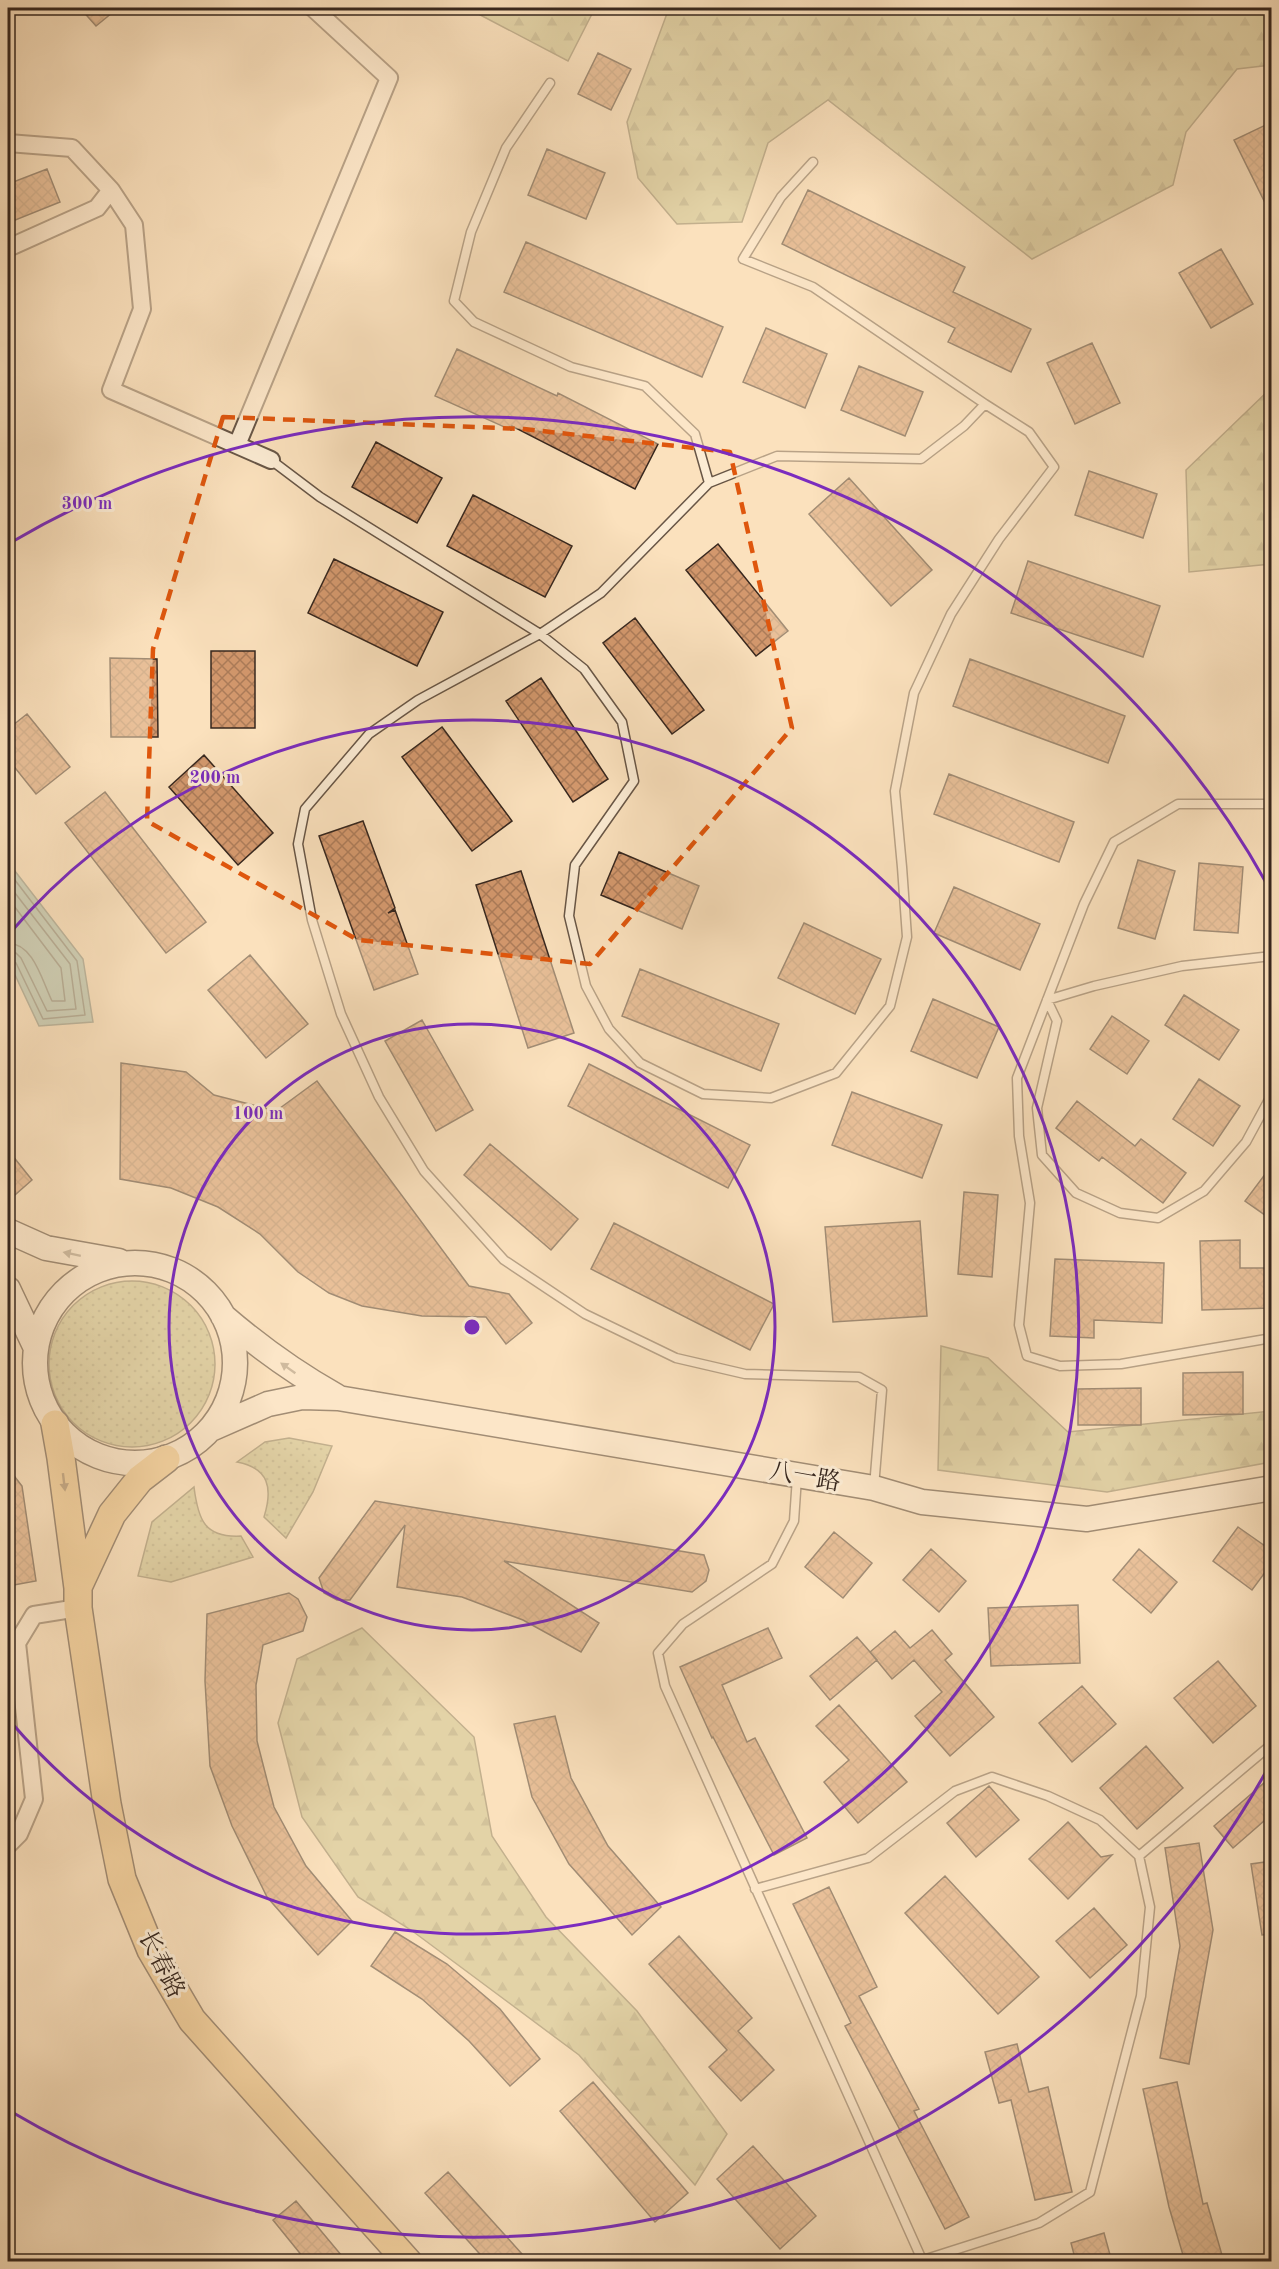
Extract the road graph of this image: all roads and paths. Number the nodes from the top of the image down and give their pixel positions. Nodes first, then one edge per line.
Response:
1 (313, 8) edge
2 (550, 83) dead end
3 (8, 143) edge
4 (813, 162) dead end
5 (111, 190) junction
6 (8, 248) edge
7 (985, 404) junction
8 (237, 445) junction
9 (271, 460) joint
10 (709, 483) junction
11 (540, 634) junction
12 (1272, 804) edge
13 (1272, 956) edge
14 (1047, 1000) junction
15 (1272, 1095) edge
16 (8, 1231) edge
17 (130, 1263) junction
18 (8, 1289) edge
19 (223, 1316) junction
20 (1272, 1338) edge
21 (35, 1346) junction
22 (338, 1398) junction
23 (55, 1424) junction
24 (211, 1429) junction
25 (166, 1459) junction
26 (797, 1474) junction
27 (874, 1488) junction
28 (1272, 1488) edge
29 (78, 1598) junction
30 (1272, 1743) edge
31 (8, 1845) edge
32 (1139, 1856) junction
33 (755, 1888) junction
34 (923, 2261) edge
35 (408, 2262) edge

1 - 8 street
2 - 10 lane
3 - 5 street
4 - 7 lane
5 - 6 street
5 - 8 street
7 - 10 lane
7 - 11 lane
8 - 9 street
9 - 11 lane
10 - 11 lane
11 - 27 lane
12 - 14 lane
13 - 14 lane
14 - 15 lane
14 - 20 lane
17 -> 16 main road
17 - 19 main road
17 - 21 main road
18 - 21 main road
22 -> 19 main road
19 - 24 main road
21 - 23 main road
22 - 24 main road
22 - 26 main road, 八一路
23 - 25 main road
23 -> 29 main road, 长春路
24 - 25 main road
25 - 29 main road
26 - 27 main road, 八一路
26 - 33 lane
27 - 28 main road, 八一路
29 - 31 street
29 - 35 main road, 长春路
30 - 32 lane
32 - 33 lane
32 - 34 lane
33 - 34 lane

